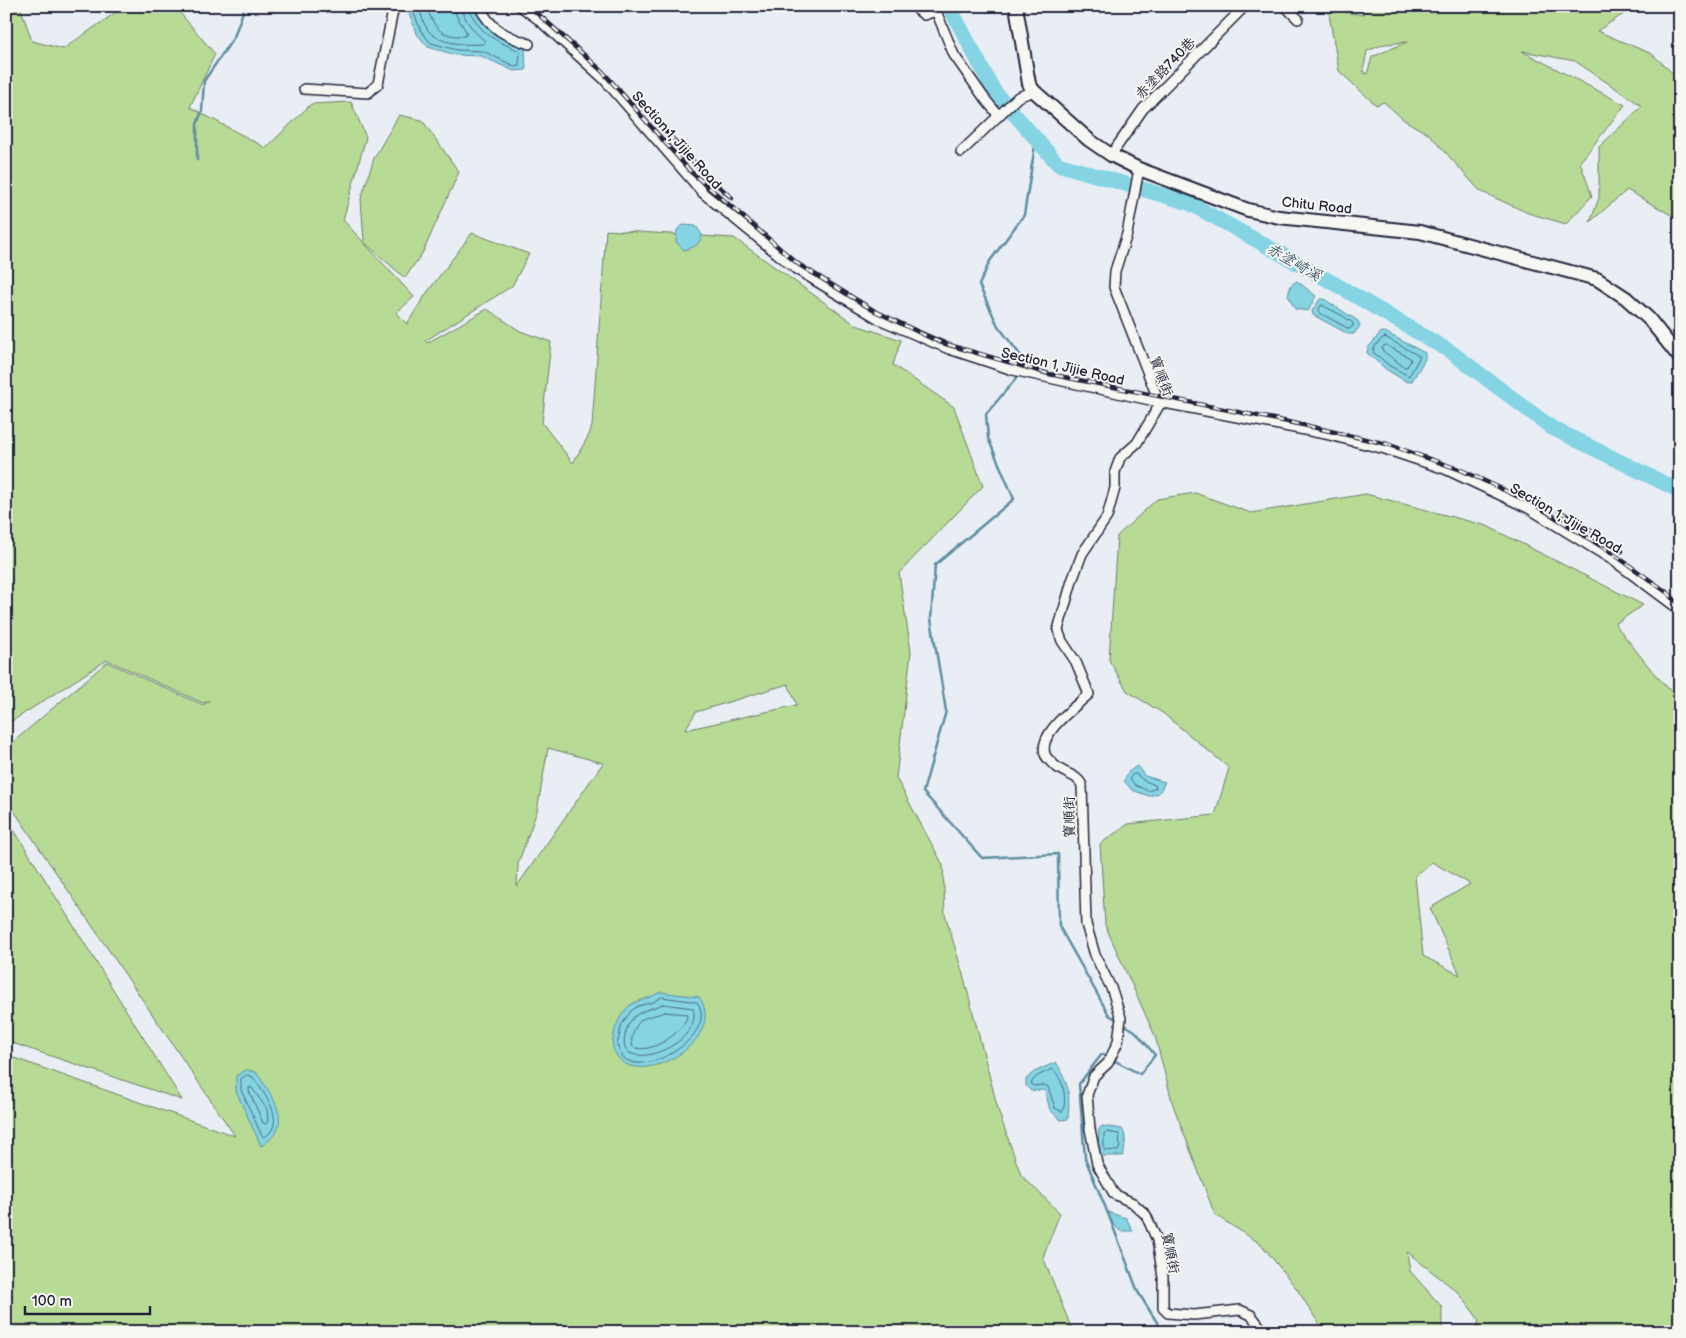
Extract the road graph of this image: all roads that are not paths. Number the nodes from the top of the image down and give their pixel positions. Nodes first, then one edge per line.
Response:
1 (394, 6) edge
2 (479, 6) edge
3 (520, 6) edge
4 (912, 6) edge
5 (1016, 6) edge
6 (1245, 6) edge
7 (1285, 6) edge
8 (936, 8) edge
9 (1298, 19) dead end
10 (529, 44) dead end
11 (304, 89) dead end
12 (1034, 91) junction
13 (1001, 114) junction
14 (961, 152) dead end
15 (1111, 154) junction
16 (1139, 173) junction
17 (1680, 358) edge
18 (1159, 402) junction
19 (1680, 610) edge
20 (1264, 1332) edge

1 - 11 street
2 - 10 street
3 - 18 street, Section 1, Jijie Road
4 - 8 street
5 - 12 street, Chitu Road
6 - 15 street, 赤塗路740巷
7 - 9 street
8 - 13 street
12 - 13 street
12 - 15 street, Chitu Road
13 - 14 street
15 - 16 street, Chitu Road
16 - 17 street, Chitu Road
16 - 18 street, 寶順街
18 - 19 street, Section 1, Jijie Road
18 - 20 street, 寶順街

